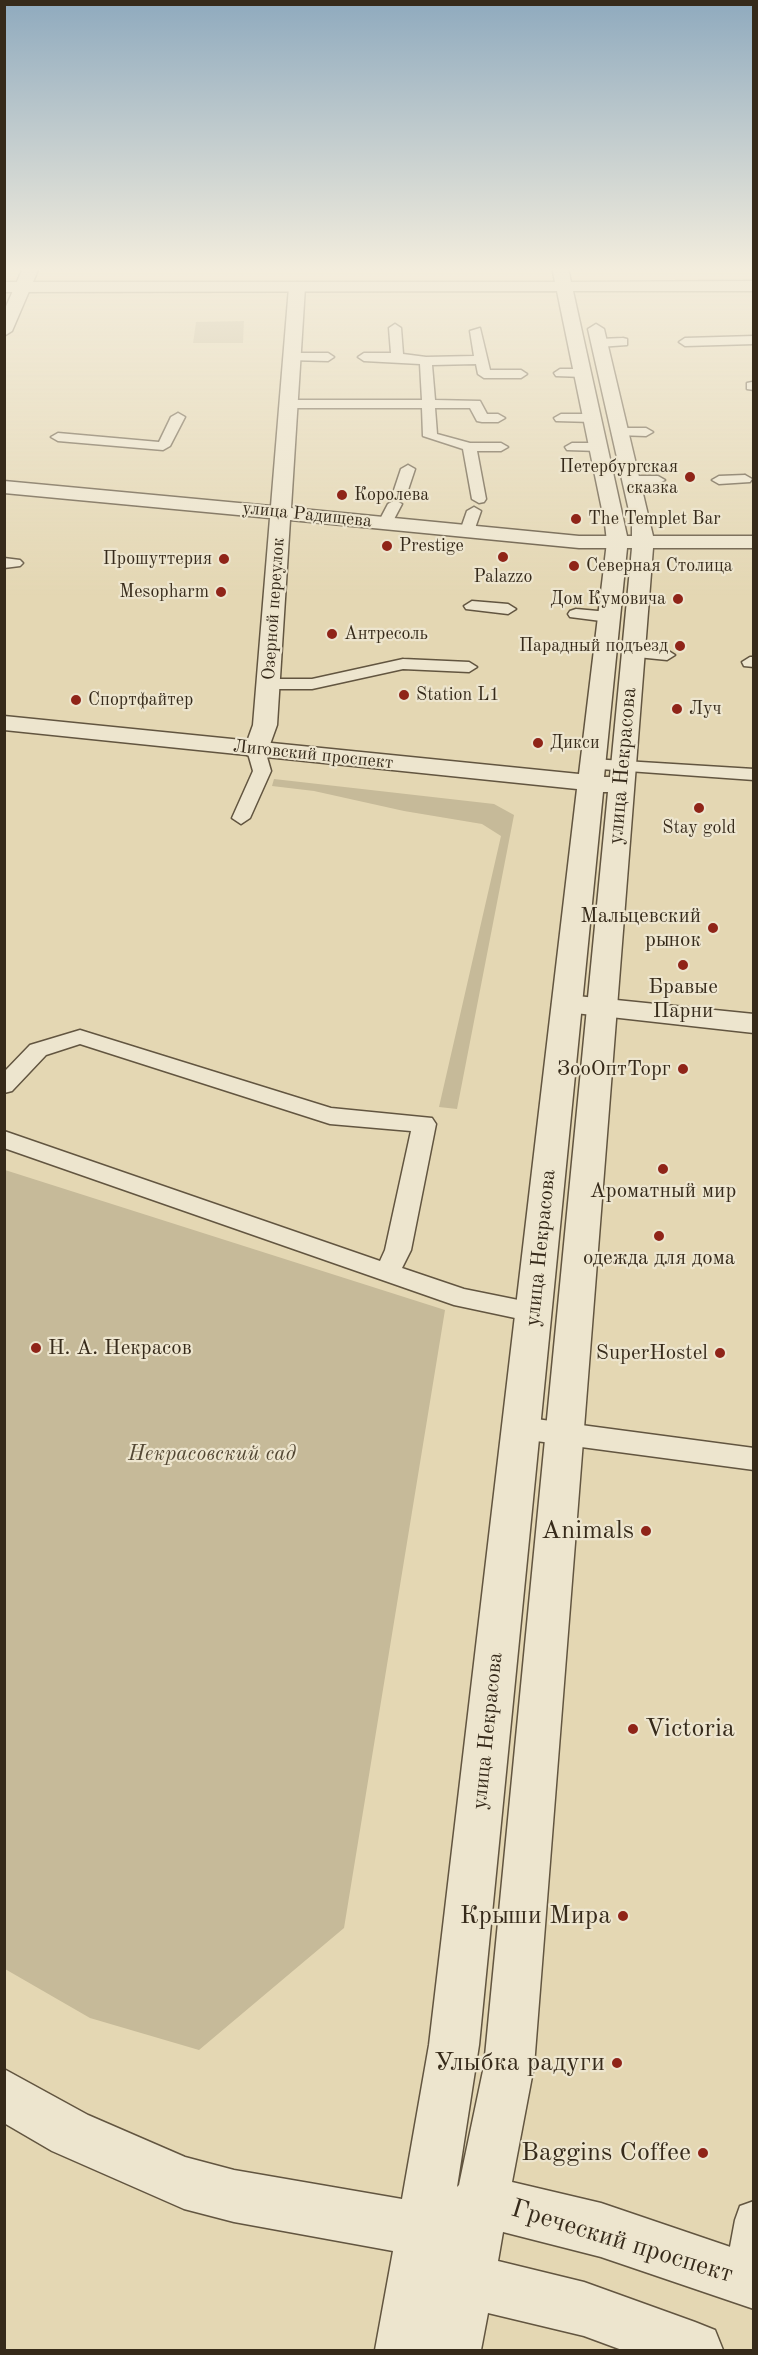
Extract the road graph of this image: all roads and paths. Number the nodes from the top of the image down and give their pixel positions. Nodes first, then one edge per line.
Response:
1 (290, 378) edge
2 (427, 378) edge
3 (584, 378) edge
4 (608, 378) edge
5 (288, 404) junction
6 (428, 404) junction
7 (178, 417) dead end
8 (498, 418) dead end
9 (561, 418) dead end
10 (593, 418) junction
11 (621, 432) junction
12 (646, 432) dead end
13 (58, 437) dead end
14 (469, 447) junction
15 (501, 447) dead end
16 (572, 447) dead end
17 (599, 447) junction
18 (408, 469) dead end
19 (632, 480) junction
20 (658, 480) dead end
21 (719, 480) dead end
22 (745, 480) dead end
23 (4, 486) edge
24 (280, 513) junction
25 (385, 523) junction
26 (466, 531) junction
27 (617, 542) junction
28 (643, 542) junction
29 (753, 542) edge
30 (472, 606) dead end
31 (508, 609) dead end
32 (576, 614) dead end
33 (609, 617) junction
34 (633, 652) junction
35 (667, 655) dead end
36 (469, 667) dead end
37 (268, 684) junction
38 (4, 723) edge
39 (256, 750) junction
40 (607, 775) junction
41 (753, 775) edge
42 (241, 818) dead end
43 (584, 1006) junction
44 (753, 1024) edge
45 (4, 1086) edge
46 (4, 1139) edge
47 (387, 1273) junction
48 (534, 1312) junction
49 (521, 1428) junction
50 (564, 1435) junction
51 (753, 1459) edge
52 (6, 2098) edge
53 (484, 2201) junction
54 (753, 2220) edge
55 (425, 2230) junction
56 (467, 2281) junction
57 (749, 2281) edge
58 (403, 2350) edge
59 (453, 2350) edge
60 (695, 2350) edge

1 - 5 street, Озерной переулок
2 - 6 lane
3 - 10 street, улица Некрасова
4 - 11 street, улица Некрасова
5 - 6 lane
5 - 24 street, Озерной переулок
6 - 8 lane
6 - 14 lane
7 - 13 lane
9 - 10 lane
10 - 17 street, улица Некрасова
11 - 12 lane
11 - 19 street, улица Некрасова
14 - 15 lane
14 - 26 lane
16 - 17 lane
17 - 27 street, улица Некрасова
18 - 25 lane
19 - 20 lane
19 - 28 street, улица Некрасова
21 - 22 lane
23 - 24 street, улица Радищева
24 - 25 street, улица Радищева
24 - 37 street, Озерной переулок
25 - 26 street, улица Радищева
26 - 27 street, улица Радищева
27 - 28 street, улица Радищева
27 - 33 street, улица Некрасова
28 - 29 street, улица Радищева
28 - 34 street, улица Некрасова
30 - 31 lane
32 - 33 lane
33 - 40 street, улица Некрасова
34 - 35 lane
34 - 40 street, улица Некрасова
36 - 37 lane
37 - 39 street, Озерной переулок
38 - 39 street, Лиговский проспект
39 - 40 street, Лиговский проспект
39 - 42 lane
40 - 41 lane
40 - 43 street, улица Некрасова
43 - 44 street
43 - 48 street, улица Некрасова
43 - 50 street, улица Некрасова
45 - 47 lane
46 - 47 lane
47 - 48 lane
48 - 49 street, улица Некрасова
49 - 50 lane
49 - 55 street, улица Некрасова
50 - 51 lane
50 - 53 street, улица Некрасова
52 - 55 street
53 - 55 street, Греческий проспект
53 - 56 street, улица Некрасова
53 - 57 street, Греческий проспект
54 - 57 lane
55 - 56 street
55 - 58 street, улица Некрасова
56 - 59 street, улица Некрасова
56 - 60 street

